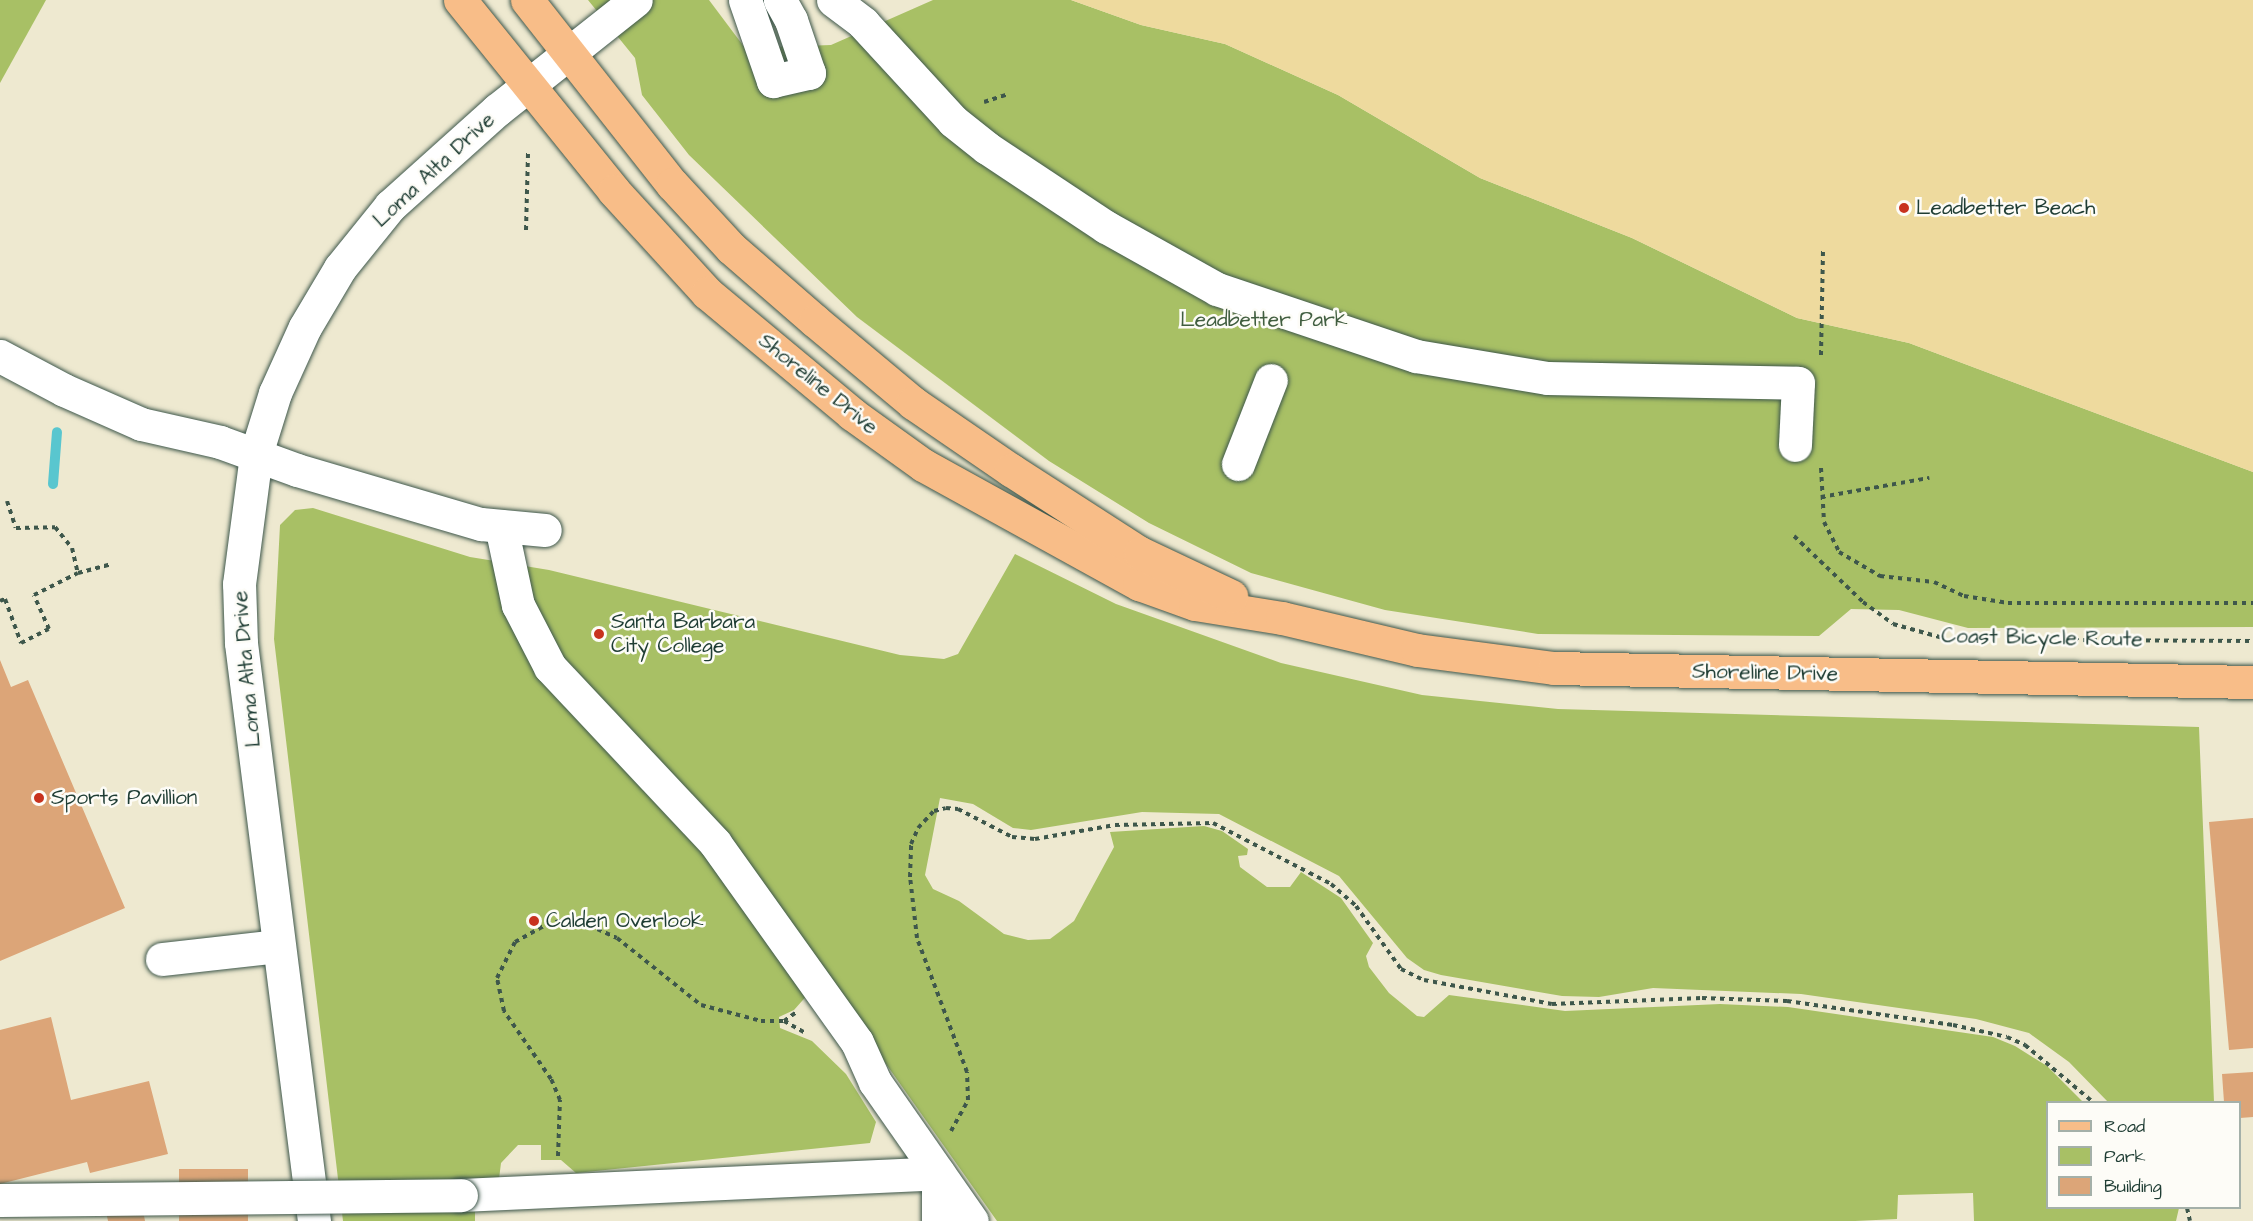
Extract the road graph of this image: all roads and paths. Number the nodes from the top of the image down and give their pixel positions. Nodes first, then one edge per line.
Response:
1 (460, 0) edge
2 (527, 0) edge
3 (636, 0) edge
4 (745, 0) edge
5 (780, 0) edge
6 (833, 0) edge
7 (569, 54) junction
8 (528, 86) junction
9 (528, 151) dead end
10 (526, 230) dead end
11 (1823, 249) dead end
12 (0, 356) edge
13 (1821, 367) dead end
14 (1270, 380) dead end
15 (1808, 453) joint
16 (256, 454) junction
17 (1238, 464) dead end
18 (1929, 478) dead end
19 (1821, 497) junction
20 (7, 501) dead end
21 (501, 526) junction
22 (545, 530) dead end
23 (1794, 536) dead end
24 (111, 564) dead end
25 (78, 573) junction
26 (0, 601) edge
27 (2253, 603) edge
28 (1282, 618) junction
29 (1951, 639) dead end
30 (2056, 640) dead end
31 (2253, 641) edge
32 (2253, 682) edge
33 (278, 946) junction
34 (162, 959) dead end
35 (822, 992) junction
36 (2092, 1101) edge
37 (932, 1163) junction
38 (555, 1190) junction
39 (0, 1200) edge
40 (314, 1221) edge
41 (938, 1221) edge
42 (972, 1221) edge

1 - 8 main road, Shoreline Drive
2 - 7 main road, Shoreline Drive
3 - 7 street, Loma Alta Drive
4 - 5 street
6 - 15 street
7 - 8 street, Loma Alta Drive
7 - 28 main road, Shoreline Drive
8 - 16 street, Loma Alta Drive
8 - 28 main road, Shoreline Drive
9 - 10 path
11 - 13 path
12 - 16 street
14 - 17 street
15 - 19 path
16 - 21 street
16 - 33 street, Loma Alta Drive
18 - 19 path
19 - 27 path
20 - 25 path
21 - 22 street
21 - 35 street
23 - 29 path, Coast Bicycle Route
24 - 25 path
25 - 26 path
28 - 32 main road, Shoreline Drive
30 - 31 path, Coast Bicycle Route
33 - 34 street
33 - 40 street, Loma Alta Drive
35 - 37 street
35 - 38 path
36 - 37 path
37 - 38 street
37 - 41 street
37 - 42 street
38 - 39 street, bridge

